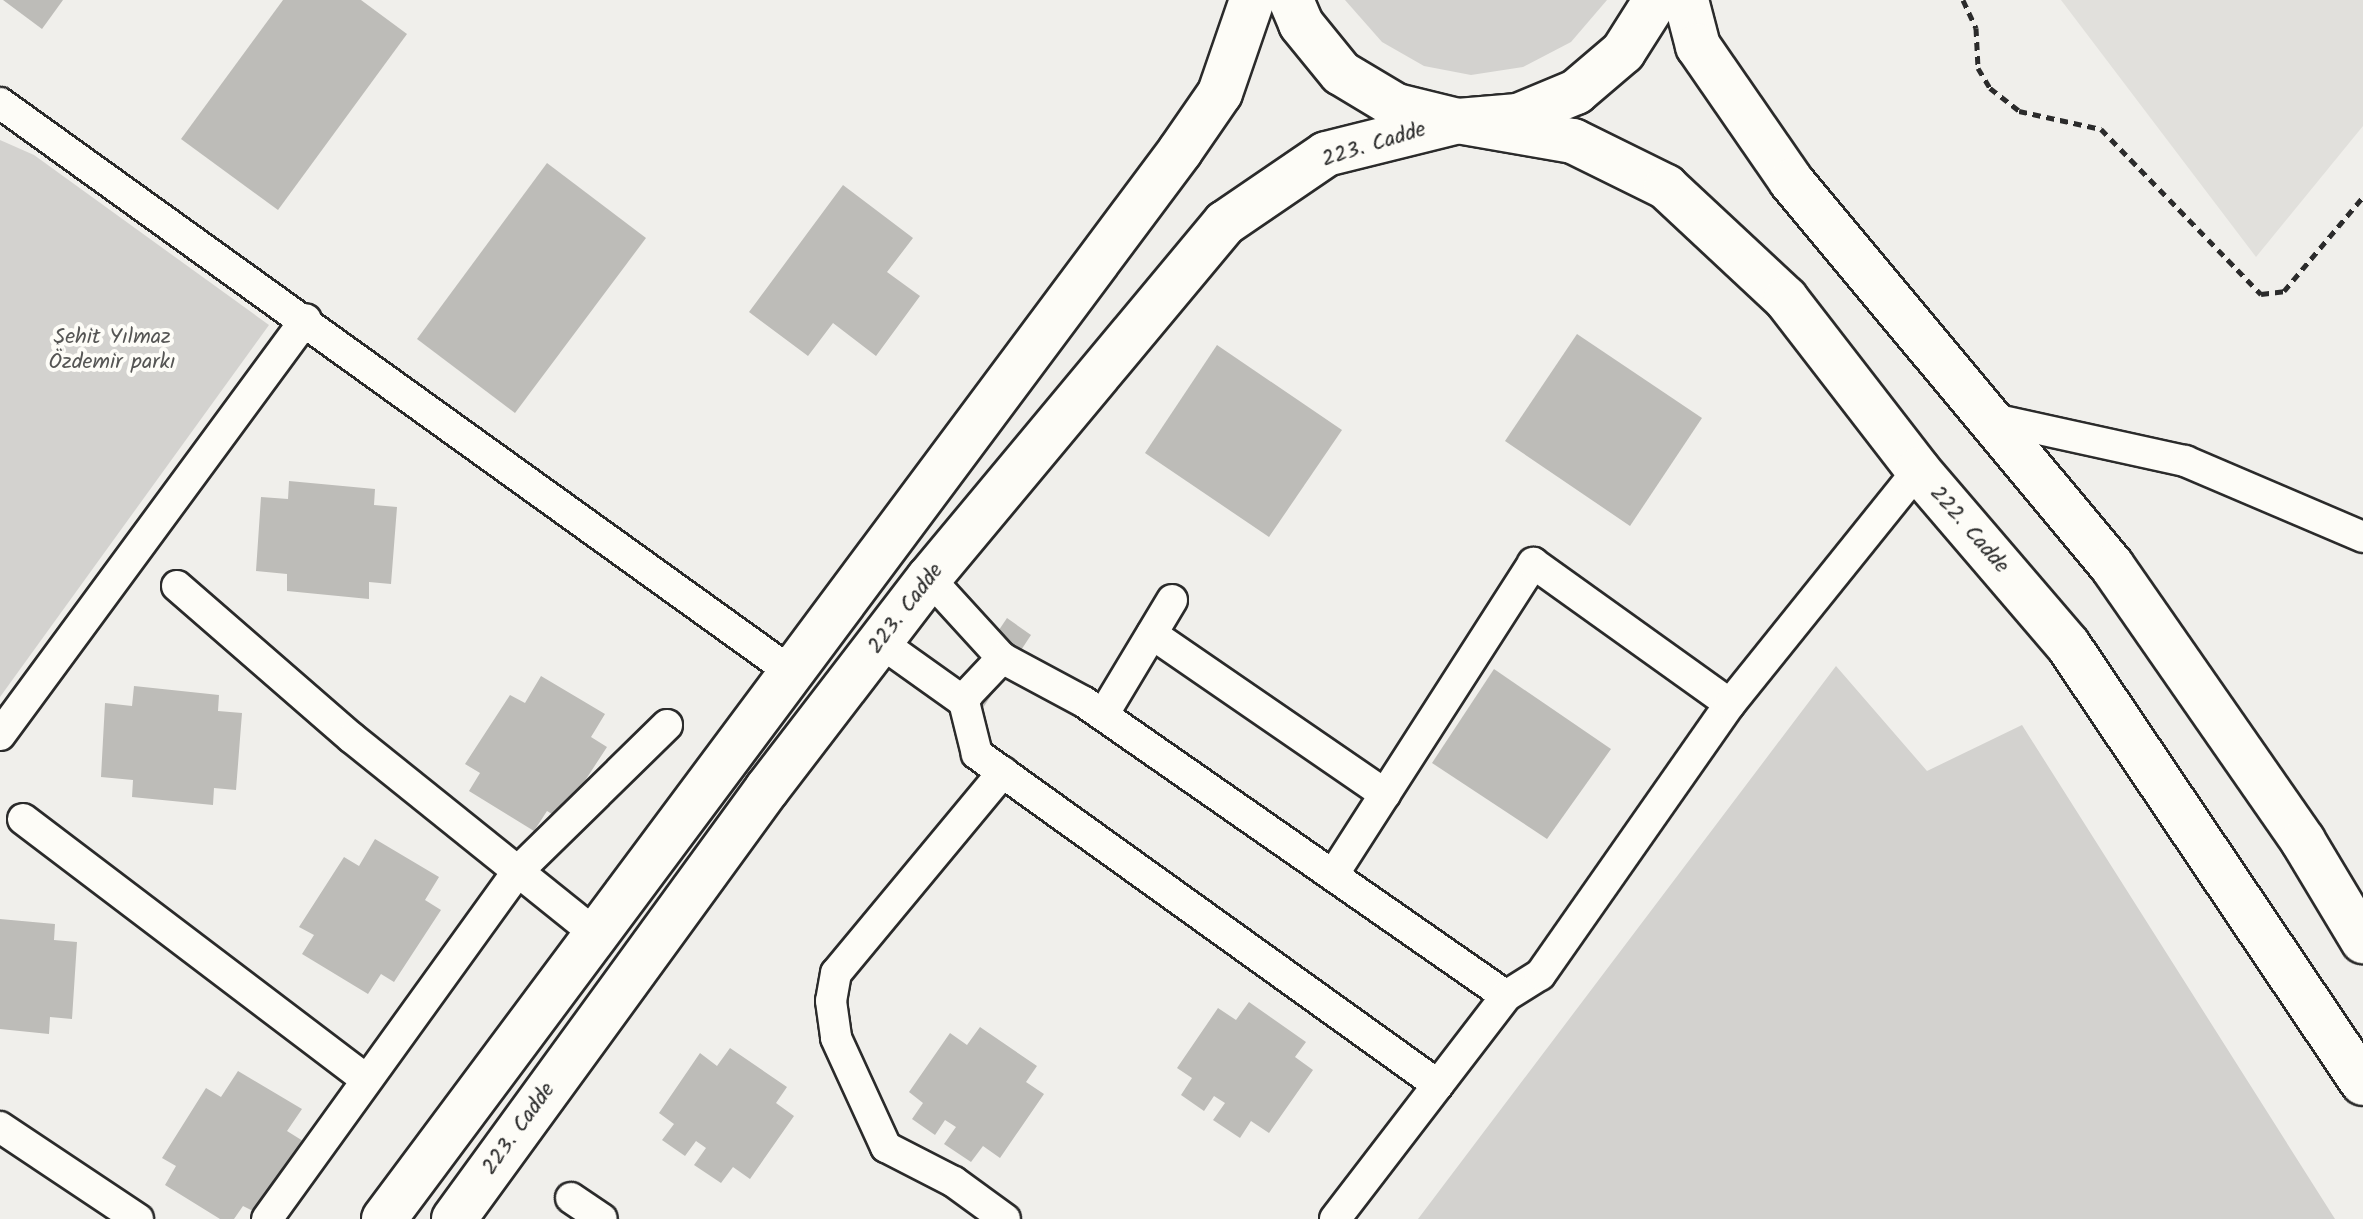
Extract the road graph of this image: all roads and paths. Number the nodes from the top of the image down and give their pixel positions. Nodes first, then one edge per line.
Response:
1 (1252, 0) edge
2 (1291, 0) edge
3 (1656, 0) edge
4 (1686, 0) edge
5 (1963, 0) edge
6 (0, 103) edge
7 (1458, 121) junction
8 (2363, 197) edge
9 (306, 319) junction
10 (1994, 419) junction
11 (1918, 470) junction
12 (2363, 537) edge
13 (929, 578) junction
14 (177, 586) dead end
15 (1172, 600) dead end
16 (1152, 634) junction
17 (880, 642) junction
18 (1002, 658) junction
19 (791, 672) junction
20 (964, 702) junction
21 (1730, 704) junction
22 (1103, 715) junction
23 (667, 725) dead end
24 (0, 735) edge
25 (1003, 772) junction
26 (1385, 794) junction
27 (23, 819) dead end
28 (517, 872) junction
29 (1333, 875) junction
30 (596, 934) junction
31 (2363, 941) edge
32 (1506, 996) junction
33 (364, 1078) junction
34 (2363, 1083) edge
35 (1438, 1085) junction
36 (0, 1127) edge
37 (571, 1198) dead end
38 (138, 1219) edge
39 (267, 1219) edge
40 (384, 1219) edge
41 (454, 1219) edge
42 (602, 1219) edge
43 (1005, 1219) edge
44 (1335, 1219) edge

1 - 19 main road
2 - 7 main road
3 - 7 main road
4 - 10 main road
5 - 8 path
6 - 9 street
7 - 11 main road, 222. Cadde
7 - 13 main road, 223. Cadde
9 - 19 street
9 - 24 street
10 - 12 street
10 - 31 main road
11 - 21 street
11 - 34 main road, 222. Cadde
13 - 17 main road, 223. Cadde
13 - 18 street
14 - 28 street
15 - 16 street
16 - 22 street
16 - 26 street
17 - 20 street
17 - 41 main road, 223. Cadde
18 - 20 street
18 - 22 street
19 - 30 main road
20 - 25 street
21 - 26 street
21 - 32 street
22 - 29 street
23 - 28 street
25 - 35 street
25 - 43 street
26 - 29 street
27 - 33 street
28 - 30 street
28 - 33 street
29 - 32 street
30 - 40 main road
32 - 35 street
33 - 39 street
35 - 44 street
36 - 38 street
37 - 42 street

